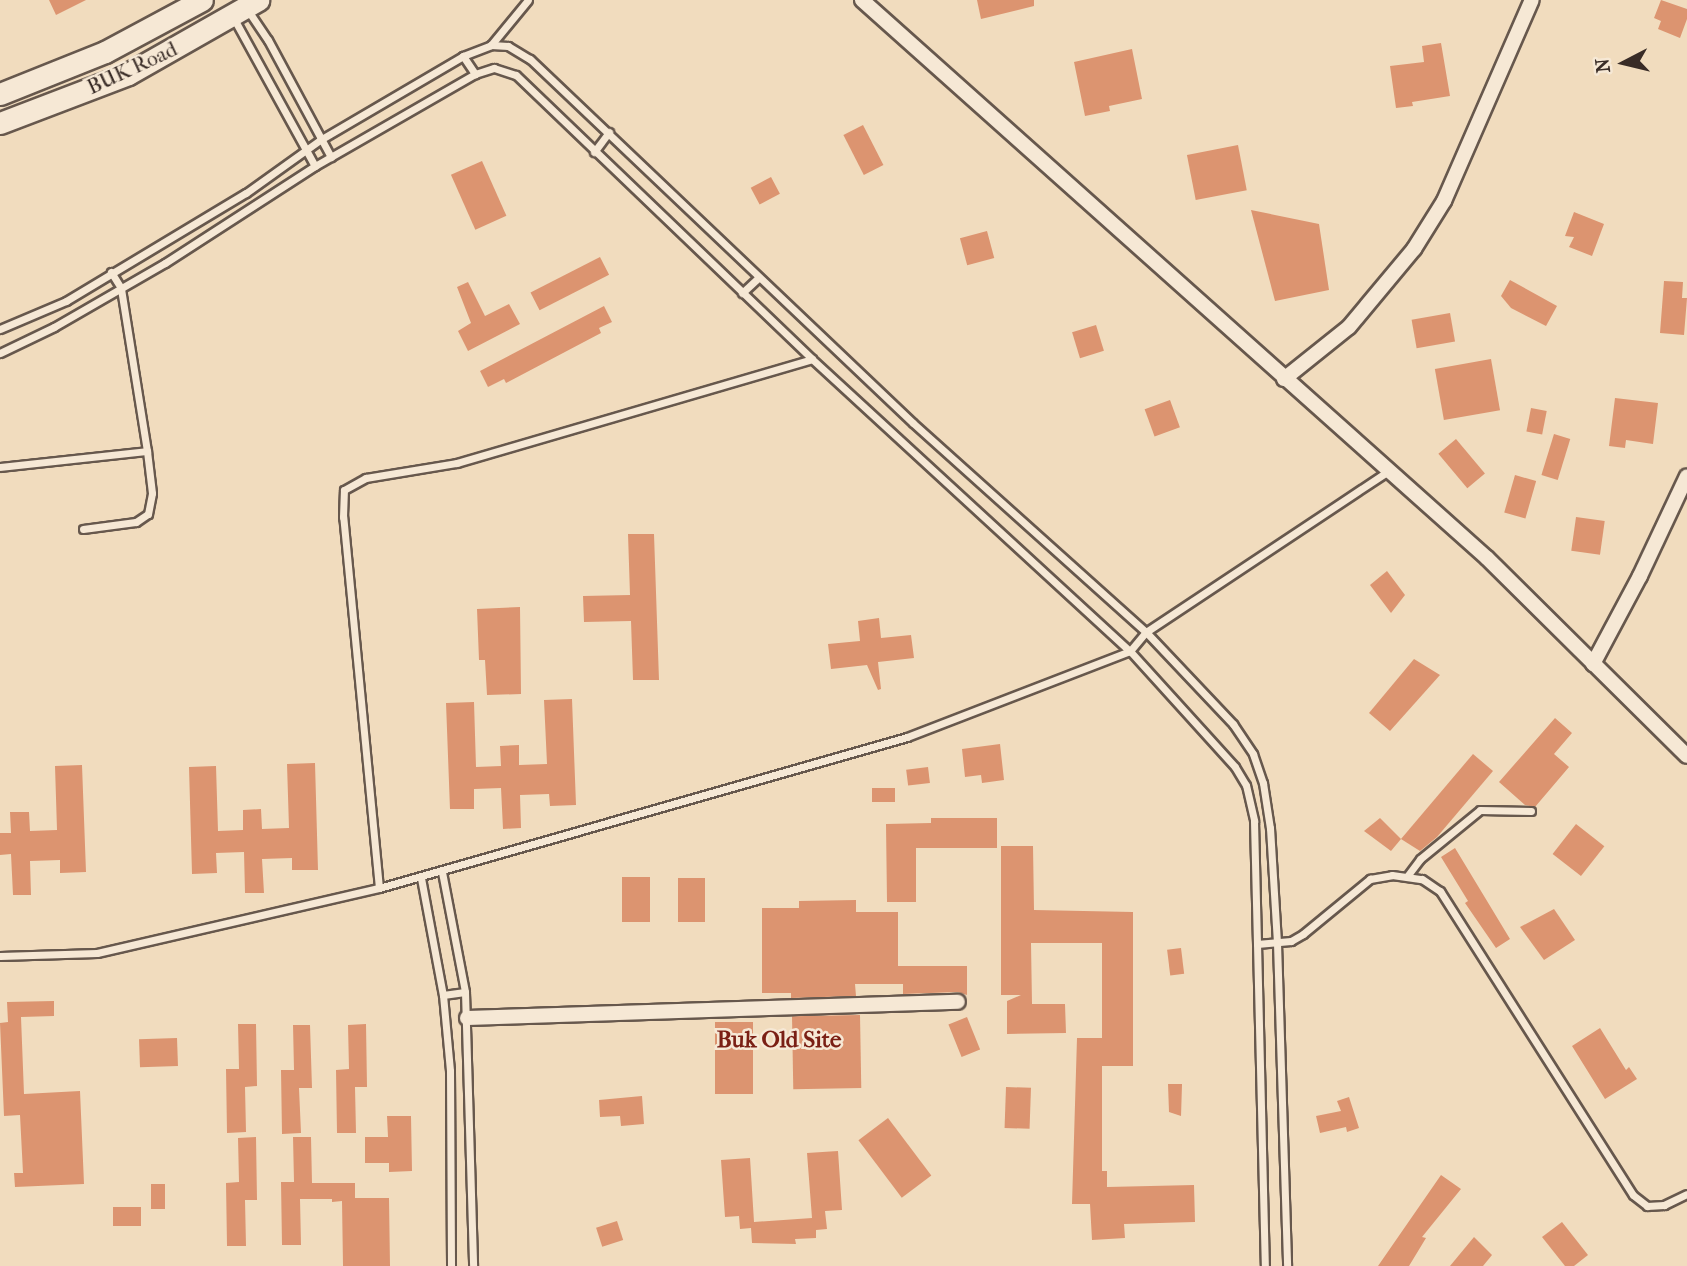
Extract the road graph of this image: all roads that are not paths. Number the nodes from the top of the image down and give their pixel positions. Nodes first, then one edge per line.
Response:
1 (202, 0) edge
2 (527, 0) edge
3 (862, 0) edge
4 (1532, 0) edge
5 (246, 8) edge
6 (491, 45) junction
7 (463, 56) junction
8 (475, 74) junction
9 (0, 94) edge
10 (0, 123) edge
11 (609, 132) junction
12 (320, 139) junction
13 (304, 150) junction
14 (594, 152) junction
15 (331, 157) junction
16 (315, 166) junction
17 (111, 272) junction
18 (758, 278) junction
19 (121, 288) junction
20 (743, 293) junction
21 (0, 329) edge
22 (0, 353) edge
23 (812, 359) junction
24 (1284, 379) junction
25 (146, 451) junction
26 (0, 467) edge
27 (1388, 471) junction
28 (1687, 476) edge
29 (83, 529) dead end
30 (1146, 632) junction
31 (1130, 651) junction
32 (1592, 664) junction
33 (1687, 756) edge
34 (1531, 811) dead end
35 (442, 872) junction
36 (1408, 875) junction
37 (421, 878) junction
38 (379, 888) junction
39 (1278, 943) junction
40 (1257, 944) junction
41 (0, 956) edge
42 (465, 992) junction
43 (443, 995) junction
44 (958, 1002) dead end
45 (467, 1018) junction
46 (1687, 1194) edge
47 (452, 1266) edge
48 (473, 1266) edge
49 (1265, 1266) edge
50 (1287, 1266) edge

1 - 9 main road, BUK Road
2 - 6 lane
3 - 24 street
4 - 24 street
5 - 10 main road, BUK Road
5 - 12 lane
5 - 13 lane
6 - 7 lane
6 - 11 lane
7 - 8 lane
7 - 12 lane
8 - 14 lane
8 - 15 lane
11 - 14 lane
11 - 18 lane
12 - 13 lane
12 - 15 lane
13 - 16 lane
13 - 17 lane
14 - 20 lane
15 - 16 lane
16 - 19 lane
17 - 19 lane
17 - 21 lane
18 - 20 lane
18 - 30 lane
19 - 22 lane
19 - 25 lane
20 - 23 lane
23 - 31 lane
23 - 38 lane
24 - 27 street
25 - 26 lane
25 - 29 lane
27 - 30 lane
27 - 32 street
28 - 32 street
30 - 31 lane
30 - 39 lane
31 - 35 lane
31 - 40 lane
32 - 33 street
34 - 36 lane
35 - 37 lane
35 - 42 lane
36 - 39 lane
36 - 46 lane
37 - 38 lane
37 - 43 lane
38 - 41 lane
39 - 40 lane
39 - 50 lane
40 - 49 lane
42 - 43 lane
42 - 45 lane
43 - 47 lane
44 - 45 street
45 - 48 lane

